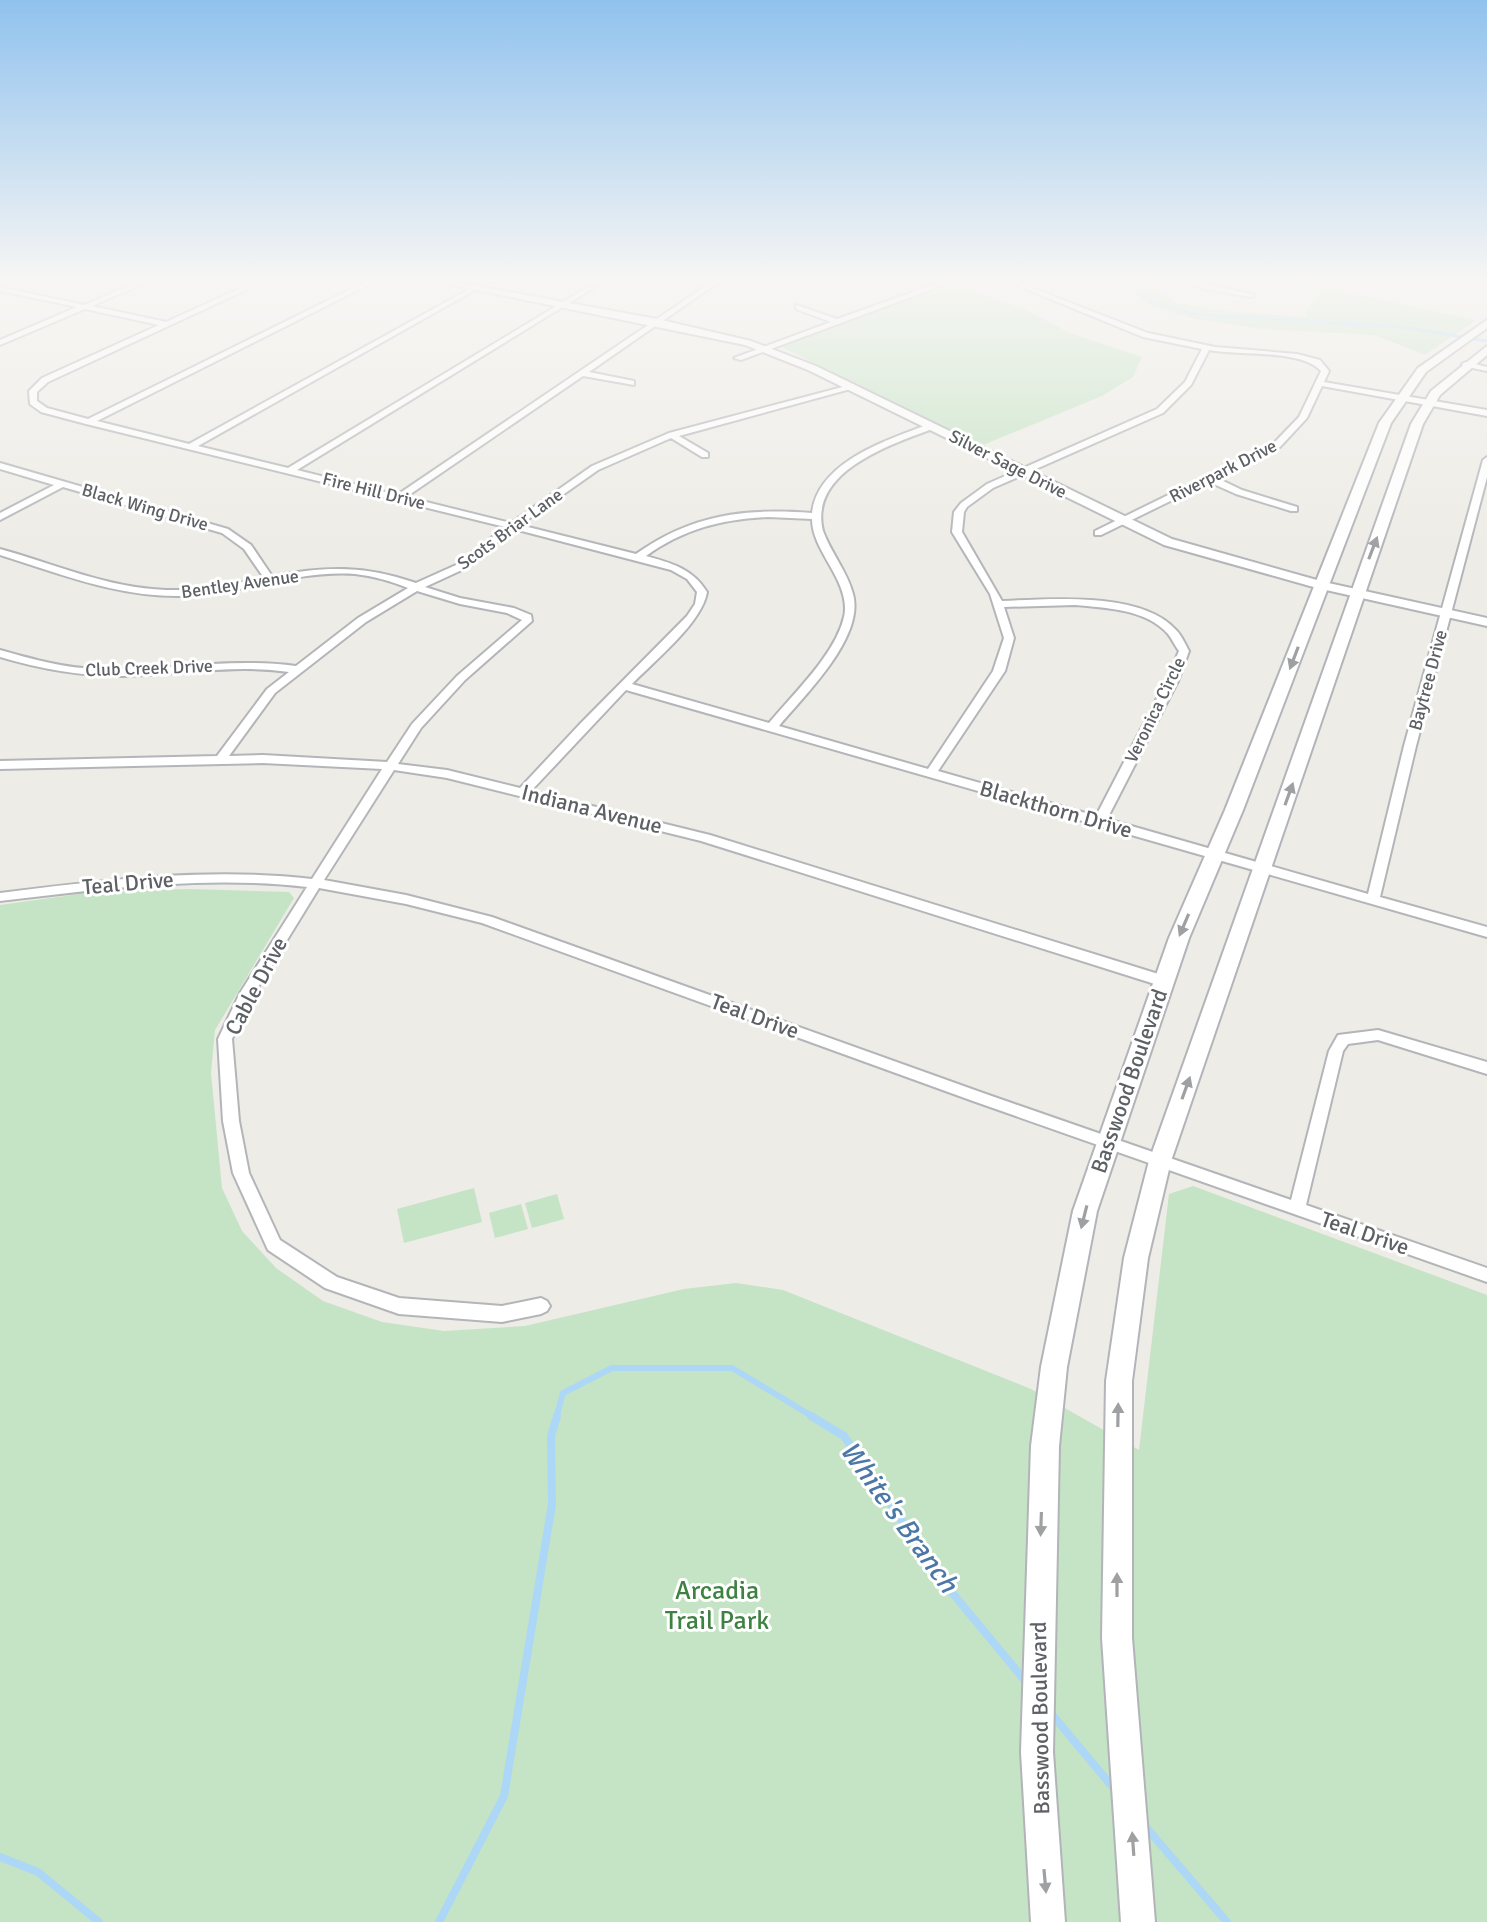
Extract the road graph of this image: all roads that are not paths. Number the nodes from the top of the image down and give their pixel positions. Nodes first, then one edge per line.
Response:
1 (64, 371) edge
2 (192, 371) edge
3 (327, 371) edge
4 (454, 371) edge
5 (585, 371) edge
6 (815, 371) edge
7 (1197, 371) edge
8 (1325, 371) edge
9 (1421, 371) edge
10 (1460, 371) edge
11 (582, 373) junction
12 (631, 383) dead end
13 (1318, 383) junction
14 (851, 386) junction
15 (1401, 397) junction
16 (1430, 402) junction
17 (1487, 413) edge
18 (89, 422) junction
19 (932, 426) junction
20 (672, 435) junction
21 (192, 446) junction
22 (705, 455) dead end
23 (1487, 460) edge
24 (0, 466) edge
25 (291, 470) junction
26 (1025, 472) junction
27 (1211, 479) junction
28 (62, 484) junction
29 (400, 497) junction
30 (1294, 509) dead end
31 (816, 516) junction
32 (0, 517) edge
33 (1123, 522) junction
34 (517, 526) junction
35 (1098, 533) dead end
36 (0, 552) edge
37 (638, 557) junction
38 (270, 580) junction
39 (1322, 585) junction
40 (416, 587) junction
41 (434, 593) joint
42 (1358, 593) junction
43 (1000, 604) junction
44 (1446, 613) junction
45 (1487, 622) edge
46 (0, 653) edge
47 (300, 670) junction
48 (625, 686) junction
49 (771, 728) junction
50 (221, 759) junction
51 (0, 765) edge
52 (390, 766) junction
53 (931, 773) junction
54 (524, 792) junction
55 (1100, 821) junction
56 (1215, 854) junction
57 (1263, 867) junction
58 (315, 884) junction
59 (0, 897) edge
60 (1373, 900) junction
61 (1487, 932) edge
62 (1163, 981) junction
63 (1487, 1068) edge
64 (1107, 1143) junction
65 (1160, 1161) junction
66 (1297, 1209) junction
67 (1487, 1275) edge
68 (541, 1306) dead end
69 (1048, 1922) edge
70 (1138, 1922) edge

1 - 18 street, Fire Hill Drive
2 - 18 street
3 - 21 street
4 - 25 street
5 - 11 street
6 - 14 street, Silver Sage Drive
7 - 26 street
8 - 13 street, Riverpark Drive
9 - 15 main road, Basswood Boulevard
10 - 16 main road
11 - 12 street
11 - 29 street
13 - 15 street
13 - 27 street, Riverpark Drive
14 - 19 street, Silver Sage Drive
14 - 20 street, Scots Briar Lane
15 - 16 street
15 - 39 main road, Basswood Boulevard
16 - 17 street
42 -> 16 main road
18 - 21 street, Fire Hill Drive
19 - 26 street, Silver Sage Drive
19 - 31 street
20 - 22 street
20 - 34 street, Scots Briar Lane
21 - 25 street, Fire Hill Drive
23 - 44 street, Baytree Drive
24 - 28 street, Black Wing Drive
25 - 29 street, Fire Hill Drive
26 - 33 street, Silver Sage Drive
26 - 43 street
27 - 30 street
27 - 33 street, Riverpark Drive
28 - 32 street
28 - 38 street, Black Wing Drive
29 - 34 street, Fire Hill Drive
31 - 37 street
31 - 49 street
33 - 35 street, Riverpark Drive
33 - 39 street, Silver Sage Drive
34 - 37 street, Fire Hill Drive
34 - 40 street, Scots Briar Lane
36 - 38 street, Bentley Avenue
37 - 48 street, Fire Hill Drive
38 - 40 street, Bentley Avenue
39 - 42 street, Silver Sage Drive
39 -> 56 main road, Basswood Boulevard
40 - 41 street, Bentley Avenue
40 - 47 street, Scots Briar Lane
41 - 52 street, Cable Drive
42 - 44 street, Silver Sage Drive
57 -> 42 main road
43 - 53 street
43 - 55 street, Veronica Circle
44 - 45 street, Silver Sage Drive
44 - 60 street, Baytree Drive
46 - 47 street, Club Creek Drive
47 - 50 street, Scots Briar Lane
48 - 49 street, Blackthorn Drive
48 - 54 street, Fire Hill Drive
49 - 53 street, Blackthorn Drive
50 - 51 street, Indiana Avenue
50 - 52 street, Indiana Avenue
52 - 54 street, Indiana Avenue
52 - 58 street, Cable Drive
53 - 55 street, Blackthorn Drive
54 - 62 street, Indiana Avenue
55 - 56 street, Blackthorn Drive
56 - 57 street, Blackthorn Drive
56 -> 62 main road, Basswood Boulevard
57 - 60 street, Blackthorn Drive
65 -> 57 main road
58 - 59 street, Teal Drive
58 - 64 street, Teal Drive
58 - 68 street, Cable Drive
60 - 61 street, Blackthorn Drive
62 - 64 main road, Basswood Boulevard
63 - 66 street
64 - 65 street, Teal Drive
64 -> 69 main road, Basswood Boulevard
65 - 66 street, Teal Drive
70 -> 65 main road
66 - 67 street, Teal Drive

